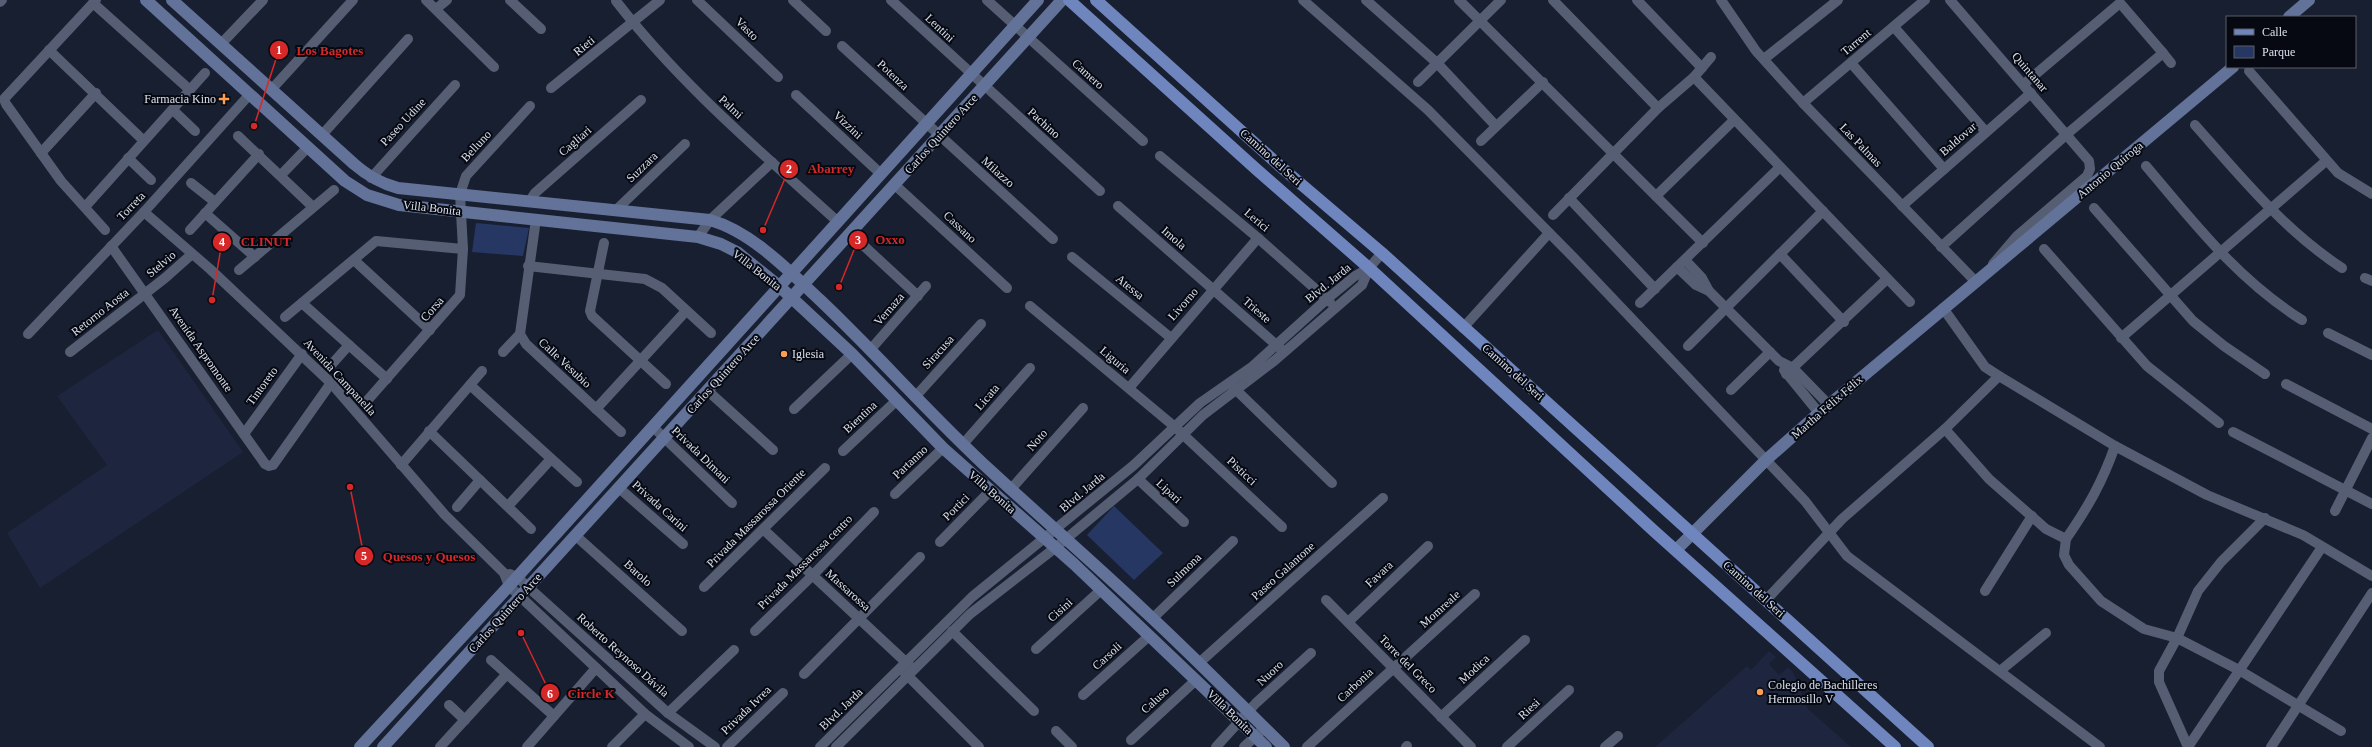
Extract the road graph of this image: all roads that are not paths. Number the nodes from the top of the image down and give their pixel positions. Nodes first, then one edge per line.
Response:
1 (146, 0) edge
2 (172, 0) edge
3 (263, 0) edge
4 (353, 0) edge
5 (426, 0) edge
6 (447, 0) edge
7 (510, 0) edge
8 (660, 0) edge
9 (697, 0) edge
10 (793, 0) edge
11 (891, 0) edge
12 (987, 0) edge
13 (1038, 0) edge
14 (1062, 0) edge
15 (1069, 0) edge
16 (1096, 0) edge
17 (1303, 0) edge
18 (1366, 0) edge
19 (1459, 0) edge
20 (1501, 0) edge
21 (1553, 0) edge
22 (1637, 0) edge
23 (1721, 0) edge
24 (1838, 0) edge
25 (1925, 0) edge
26 (1950, 0) edge
27 (2309, 0) edge
28 (616, 1) dead end
29 (2122, 1) edge
30 (95, 2) edge
31 (436, 10) junction
32 (2290, 16) edge
33 (1481, 19) junction
34 (632, 23) junction
35 (1016, 25) junction
36 (1894, 27) junction
37 (541, 30) dead end
38 (826, 31) dead end
39 (1029, 37) junction
40 (408, 39) dead end
41 (221, 44) junction
42 (842, 46) dead end
43 (49, 50) junction
44 (2163, 52) junction
45 (1711, 57) dead end
46 (1764, 59) junction
47 (1437, 63) junction
48 (1851, 63) junction
49 (2172, 63) dead end
50 (494, 67) dead end
51 (1702, 68) junction
52 (2232, 68) edge
53 (2249, 71) dead end
54 (205, 73) dead end
55 (970, 75) junction
56 (778, 77) dead end
57 (1694, 77) junction
58 (1418, 82) dead end
59 (1543, 82) junction
60 (2024, 84) junction
61 (455, 85) dead end
62 (984, 86) junction
63 (551, 88) dead end
64 (190, 90) junction
65 (271, 90) junction
66 (96, 93) junction
67 (2031, 93) junction
68 (250, 94) junction
69 (796, 95) dead end
70 (641, 100) dead end
71 (1803, 103) junction
72 (530, 106) dead end
73 (1658, 108) junction
74 (173, 110) junction
75 (1734, 120) junction
76 (926, 124) junction
77 (1495, 125) junction
78 (2195, 125) dead end
79 (195, 131) dead end
80 (1986, 132) junction
81 (2067, 134) junction
82 (322, 135) junction
83 (238, 136) dead end
84 (939, 136) junction
85 (143, 140) junction
86 (1143, 141) dead end
87 (1481, 141) dead end
88 (685, 144) dead end
89 (308, 147) junction
90 (1614, 152) junction
91 (41, 153) junction
92 (258, 154) junction
93 (1160, 156) dead end
94 (128, 158) junction
95 (2326, 161) junction
96 (772, 162) junction
97 (2146, 166) dead end
98 (1281, 167) junction
99 (1780, 167) junction
100 (1256, 169) junction
101 (1944, 169) junction
102 (881, 174) junction
103 (281, 175) junction
104 (371, 178) junction
105 (151, 180) dead end
106 (191, 183) dead end
107 (895, 185) junction
108 (334, 190) dead end
109 (1100, 191) dead end
110 (460, 194) junction
111 (2372, 194) edge
112 (1656, 196) junction
113 (1569, 198) junction
114 (215, 202) junction
115 (529, 202) junction
116 (1118, 206) dead end
117 (1902, 206) junction
118 (85, 207) junction
119 (313, 207) junction
120 (2094, 208) dead end
121 (616, 210) junction
122 (2270, 210) junction
123 (1823, 211) junction
124 (144, 212) junction
125 (460, 212) junction
126 (205, 213) junction
127 (1553, 215) dead end
128 (536, 219) junction
129 (710, 220) junction
130 (838, 222) junction
131 (105, 230) dead end
132 (190, 230) dead end
133 (850, 233) junction
134 (1549, 233) junction
135 (698, 237) junction
136 (1258, 238) junction
137 (1053, 239) dead end
138 (604, 243) dead end
139 (1702, 243) junction
140 (111, 246) junction
141 (1941, 247) junction
142 (463, 249) junction
143 (2044, 249) dead end
144 (1382, 253) junction
145 (2220, 253) junction
146 (192, 254) junction
147 (1780, 254) junction
148 (1072, 256) dead end
149 (255, 257) junction
150 (354, 260) junction
151 (1685, 260) junction
152 (528, 266) junction
153 (1677, 267) junction
154 (1369, 268) junction
155 (2342, 268) dead end
156 (239, 270) dead end
157 (1986, 272) junction
158 (598, 274) junction
159 (791, 274) junction
160 (1887, 279) junction
161 (1975, 281) junction
162 (804, 285) junction
163 (779, 286) junction
164 (926, 286) dead end
165 (1007, 288) dead end
166 (1213, 289) junction
167 (1655, 289) junction
168 (1709, 291) junction
169 (146, 293) junction
170 (918, 296) junction
171 (2170, 296) junction
172 (792, 298) junction
173 (1327, 298) junction
174 (1910, 302) dead end
175 (302, 303) junction
176 (1640, 303) dead end
177 (1030, 306) dead end
178 (1334, 307) junction
179 (1726, 308) junction
180 (1943, 308) junction
181 (686, 311) junction
182 (285, 317) dead end
183 (2302, 320) dead end
184 (1844, 322) junction
185 (981, 324) dead end
186 (1464, 328) junction
187 (430, 330) junction
188 (711, 333) dead end
189 (2328, 333) dead end
190 (28, 334) dead end
191 (520, 334) junction
192 (1171, 338) junction
193 (2121, 338) junction
194 (349, 345) junction
195 (1688, 346) dead end
196 (1280, 348) junction
197 (871, 349) junction
198 (70, 352) dead end
199 (503, 352) dead end
200 (1770, 352) junction
201 (302, 354) junction
202 (852, 354) junction
203 (2372, 355) edge
204 (640, 360) junction
205 (332, 364) dead end
206 (1030, 368) dead end
207 (482, 371) dead end
208 (1789, 371) junction
209 (2265, 374) dead end
210 (1999, 376) junction
211 (387, 379) junction
212 (331, 383) junction
213 (1229, 383) junction
214 (666, 384) dead end
215 (2286, 384) dead end
216 (470, 385) junction
217 (1129, 388) junction
218 (1237, 390) junction
219 (1731, 390) dead end
220 (708, 391) junction
221 (915, 397) junction
222 (896, 401) junction
223 (366, 402) dead end
224 (1829, 405) junction
225 (1083, 408) dead end
226 (596, 409) junction
227 (794, 409) dead end
228 (1819, 413) junction
229 (2219, 423) dead end
230 (653, 427) junction
231 (1175, 427) junction
232 (1945, 429) junction
233 (2372, 429) edge
234 (429, 432) junction
235 (621, 432) dead end
236 (2233, 432) dead end
237 (244, 434) junction
238 (1184, 435) junction
239 (664, 438) junction
240 (2372, 438) edge
241 (964, 444) junction
242 (2115, 446) junction
243 (943, 448) junction
244 (773, 450) dead end
245 (843, 451) dead end
246 (551, 459) junction
247 (1766, 460) junction
248 (401, 465) junction
249 (825, 468) dead end
250 (1138, 479) junction
251 (480, 480) junction
252 (577, 482) dead end
253 (1332, 483) dead end
254 (619, 488) junction
255 (1012, 489) junction
256 (2346, 490) junction
257 (990, 492) junction
258 (895, 494) dead end
259 (1383, 498) dead end
260 (732, 503) dead end
261 (2372, 504) edge
262 (508, 506) junction
263 (457, 507) dead end
264 (2335, 511) dead end
265 (874, 512) dead end
266 (2032, 516) junction
267 (2265, 518) junction
268 (1184, 522) dead end
269 (1282, 526) dead end
270 (531, 528) dead end
271 (764, 530) junction
272 (1057, 530) junction
273 (1693, 534) junction
274 (1829, 534) junction
275 (576, 536) junction
276 (1046, 539) junction
277 (1067, 539) junction
278 (2066, 539) junction
279 (1233, 541) dead end
280 (940, 542) dead end
281 (683, 544) dead end
282 (1428, 546) dead end
283 (2322, 547) junction
284 (1055, 548) junction
285 (1676, 550) junction
286 (920, 557) dead end
287 (504, 573) junction
288 (812, 576) junction
289 (2372, 576) edge
290 (517, 577) junction
291 (509, 586) junction
292 (529, 587) junction
293 (704, 588) dead end
294 (1101, 590) junction
295 (1984, 591) dead end
296 (2372, 593) edge
297 (1475, 594) dead end
298 (521, 596) junction
299 (1326, 600) dead end
300 (1766, 600) junction
301 (861, 618) junction
302 (1153, 618) junction
303 (1348, 622) junction
304 (682, 631) dead end
305 (755, 631) dead end
306 (2046, 633) dead end
307 (956, 634) junction
308 (1149, 636) junction
309 (2177, 638) junction
310 (1524, 640) dead end
311 (1422, 643) joint
312 (1036, 649) dead end
313 (734, 650) dead end
314 (1311, 653) dead end
315 (491, 660) dead end
316 (1199, 663) junction
317 (596, 668) junction
318 (1393, 668) junction
319 (907, 670) junction
320 (2239, 670) junction
321 (2000, 671) junction
322 (506, 674) junction
323 (804, 674) dead end
324 (1196, 680) junction
325 (1569, 690) dead end
326 (783, 692) dead end
327 (1083, 695) dead end
328 (2300, 704) junction
329 (449, 705) dead end
330 (1034, 711) dead end
331 (668, 713) junction
332 (1248, 713) junction
333 (554, 716) junction
334 (642, 717) junction
335 (1442, 717) junction
336 (465, 720) junction
337 (1240, 722) junction
338 (1265, 728) junction
339 (376, 729) junction
340 (1056, 731) dead end
341 (2341, 731) dead end
342 (1255, 736) junction
343 (1618, 736) dead end
344 (1131, 740) dead end
345 (386, 744) edge
346 (2097, 746) edge
347 (360, 747) edge
348 (440, 747) edge
349 (527, 747) edge
350 (612, 747) edge
351 (689, 747) edge
352 (715, 747) edge
353 (726, 747) edge
354 (820, 747) edge
355 (836, 747) edge
356 (979, 747) edge
357 (1072, 747) edge
358 (1216, 747) edge
359 (1244, 747) edge
360 (1266, 747) edge
361 (1284, 747) edge
362 (1307, 747) edge
363 (1471, 747) edge
364 (1507, 747) edge
365 (1605, 747) edge
366 (1895, 747) edge
367 (1928, 747) edge
368 (2188, 747) edge
369 (2271, 747) edge

1 - 68 street, Villa Bonita
2 - 41 street, Villa Bonita
3 - 41 street
4 - 65 street
5 - 31 street
6 - 31 street
7 - 37 street
8 - 34 street, Rieti
9 - 56 street, Vasto
10 - 38 street
11 - 55 street, Lentini
12 - 35 street, Camero
13 - 35 street, Carlos Quintero Arce
14 - 39 street, Carlos Quintero Arce
15 - 100 main road, Camino del Seri
16 - 98 main road, Camino del Seri
17 - 134 street
18 - 47 street
19 - 33 street
20 - 33 street
21 - 73 street
22 - 51 street
23 - 46 street, Las Palmas
24 - 46 street
25 - 36 street, Tarrent
26 - 60 street, Quintanar
27 - 32 street
28 - 34 street, Palmi
29 - 44 street
29 - 60 street
30 - 43 street
30 - 64 street
31 - 50 street
33 - 47 street
33 - 59 street
34 - 63 street, Rieti
34 - 96 street, Palmi
35 - 39 street, Camero
35 - 55 street, Carlos Quintero Arce
36 - 48 street, Tarrent
36 - 80 street
39 - 62 street, Carlos Quintero Arce
39 - 86 street, Camero
40 - 82 street
41 - 65 street, Villa Bonita
42 - 76 street, Potenza
43 - 66 street
43 - 91 street
44 - 49 street
44 - 81 street
45 - 51 street
46 - 71 street, Las Palmas
47 - 58 street
47 - 77 street
48 - 71 street, Tarrent
48 - 101 street
51 - 57 street
52 - 157 street, Antonio Quiroga
53 - 95 street
54 - 64 street
55 - 62 street, Pachino
55 - 76 street, Carlos Quintero Arce
57 - 73 street
57 - 75 street
59 - 77 street
59 - 90 street
60 - 67 street, Quintanar
61 - 104 street, Paseo Udine
62 - 84 street, Carlos Quintero Arce
62 - 109 street, Pachino
64 - 74 street
65 - 82 street, Villa Bonita
66 - 85 street
66 - 91 street
67 - 80 street, Baldovar
67 - 81 street, Quintanar
68 - 89 street, Villa Bonita
68 - 124 street, Torreta
69 - 102 street, Vizzini
70 - 115 street, Cagliari
71 - 117 street, Las Palmas
72 - 110 street, Belluno
73 - 90 street
74 - 79 street
74 - 85 street
75 - 99 street
75 - 112 street
76 - 84 street, Milazzo
76 - 102 street, Carlos Quintero Arce
77 - 87 street
78 - 122 street
80 - 101 street, Baldovar
81 - 141 street
81 - 157 street, Quintanar
82 - 104 street, Villa Bonita
83 - 92 street
84 - 107 street, Carlos Quintero Arce
84 - 137 street, Milazzo
85 - 94 street
88 - 121 street, Suzzara
89 - 103 street
89 - 125 street, Villa Bonita
90 - 112 street
90 - 113 street
91 - 118 street
92 - 103 street
92 - 114 street
93 - 136 street, Lerici
94 - 105 street
94 - 118 street
95 - 111 street
95 - 122 street
96 - 129 street
96 - 130 street, Palmi
97 - 145 street
98 - 100 main road
98 - 144 main road, Camino del Seri
99 - 123 street
99 - 139 street
100 - 154 main road, Camino del Seri
101 - 117 street, Baldovar
102 - 130 street, Carlos Quintero Arce
103 - 119 street
104 - 110 street, Villa Bonita
106 - 114 street
107 - 133 street, Carlos Quintero Arce
107 - 165 street, Cassano
108 - 119 street
110 - 115 street, Villa Bonita
110 - 125 street, Belluno
112 - 139 street
113 - 127 street
113 - 167 street
114 - 126 street
115 - 121 street, Villa Bonita
116 - 166 street, Imola
117 - 141 street, Las Palmas
118 - 131 street
119 - 149 street
120 - 171 street
121 - 129 street, Villa Bonita
122 - 145 street
122 - 155 street
123 - 147 street
123 - 160 street
124 - 140 street, Torreta
124 - 146 street, Avenida Campanella
125 - 128 street, Villa Bonita
125 - 142 street, Corsa
126 - 132 street
126 - 149 street
128 - 135 street, Villa Bonita
128 - 152 street
129 - 135 street
129 - 159 street, Villa Bonita
130 - 159 street, Carlos Quintero Arce
133 - 162 street, Carlos Quintero Arce
133 - 170 street
134 - 186 street
134 - 247 street
135 - 163 street, Villa Bonita
136 - 166 street, Livorno
136 - 173 street, Lerici
138 - 158 street
139 - 151 street
140 - 169 street, Avenida Aspromonte
140 - 190 street, Torreta
141 - 161 street, Las Palmas
142 - 150 street
142 - 187 street, Corsa
143 - 193 street
144 - 154 street
144 - 186 main road, Camino del Seri
145 - 171 street
145 - 183 street
146 - 169 street, Stelvio
146 - 201 street, Avenida Campanella
147 - 179 street
147 - 184 street
148 - 192 street, Atessa
149 - 156 street
150 - 175 street
150 - 187 street
151 - 153 street
151 - 168 street
152 - 158 street
152 - 191 street
153 - 167 street
153 - 168 street
154 - 173 street, Blvd. Jarda
154 - 178 street, Blvd. Jarda
154 - 285 main road, Camino del Seri
157 - 161 street, Martha Félix Félix
158 - 181 street
158 - 204 street
159 - 162 street, Villa Bonita
159 - 163 street, Carlos Quintero Arce
160 - 174 street
160 - 184 street
161 - 180 street, Martha Félix Félix
162 - 172 street, Carlos Quintero Arce
162 - 197 street, Villa Bonita
163 - 172 street, Villa Bonita
163 - 230 street, Carlos Quintero Arce
164 - 170 street, Vernaza
166 - 192 street, Livorno
166 - 196 street, Trieste
167 - 176 street
168 - 179 street
169 - 198 street, Retorno Aosta
169 - 237 street, Avenida Aspromonte
170 - 197 street, Vernaza
171 - 193 street
171 - 209 street
172 - 202 street, Villa Bonita
172 - 220 street, Carlos Quintero Arce
173 - 178 street, Lerici
173 - 196 street, Blvd. Jarda
175 - 182 street
175 - 194 street
177 - 217 street, Liguria
178 - 196 street, Blvd. Jarda
179 - 195 street
179 - 200 street
180 - 210 street
180 - 224 street, Martha Félix Félix
181 - 188 street
181 - 204 street
184 - 208 street
185 - 221 street, Siracusa
186 - 273 main road, Camino del Seri
187 - 211 street, Corsa
189 - 203 street
191 - 199 street
191 - 226 street, Calle Vesubio
192 - 217 street, Livorno
193 - 229 street
194 - 205 street
194 - 211 street
196 - 213 street, Blvd. Jarda
196 - 218 street, Blvd. Jarda
197 - 221 street, Villa Bonita
200 - 208 street
200 - 219 street
201 - 212 street, Avenida Campanella
201 - 237 street, Tintoreto
202 - 222 street, Villa Bonita
202 - 227 street
204 - 214 street
204 - 226 street
206 - 241 street, Licata
207 - 216 street
208 - 224 street
208 - 228 street
210 - 232 street
210 - 242 street
211 - 223 street, Corsa
212 - 237 street, Avenida Aspromonte
212 - 248 street, Avenida Campanella
213 - 218 street
213 - 231 street, Blvd. Jarda
215 - 233 street
216 - 234 street
216 - 246 street
217 - 231 street, Liguria
218 - 238 street, Blvd. Jarda
218 - 253 street
220 - 239 street, Carlos Quintero Arce
220 - 244 street
221 - 241 street, Villa Bonita
222 - 243 street, Villa Bonita
222 - 245 street, Bientina
224 - 228 street, Martha Félix Félix
225 - 255 street, Noto
226 - 235 street, Calle Vesubio
228 - 247 street, Martha Félix Félix
230 - 239 street, Privada Dimani
230 - 290 street, Carlos Quintero Arce
231 - 238 street, Liguria
231 - 272 street, Blvd. Jarda
232 - 266 street
232 - 274 street
234 - 248 street
234 - 251 street
236 - 256 street
238 - 250 street, Blvd. Jarda
238 - 269 street, Pisticci
239 - 254 street, Carlos Quintero Arce
239 - 260 street, Privada Dimani
240 - 256 street
241 - 255 street, Villa Bonita
242 - 267 street
242 - 278 street
243 - 257 street, Villa Bonita
243 - 258 street, Partanno
246 - 252 street
246 - 262 street
247 - 273 street, Martha Félix Félix
247 - 274 street
248 - 287 street, Avenida Campanella
249 - 271 street, Privada Massarossa Oriente
250 - 268 street, Lipari
250 - 277 street, Blvd. Jarda
251 - 262 street
251 - 263 street
254 - 275 street, Carlos Quintero Arce
254 - 281 street, Privada Carini
255 - 272 street, Villa Bonita
256 - 261 street
256 - 264 street
257 - 276 street, Villa Bonita
257 - 280 street, Portici
259 - 316 street, Paseo Galantone
262 - 270 street
265 - 288 street, Privada Massarossa centro
266 - 278 street
266 - 295 street
267 - 283 street
267 - 309 street
271 - 288 street, Massarossa
271 - 293 street, Privada Massarossa Oriente
272 - 276 street, Blvd. Jarda
272 - 277 street, Villa Bonita
273 - 285 street, Martha Félix Félix
273 - 300 main road, Camino del Seri
274 - 300 street
274 - 321 street
275 - 292 street, Carlos Quintero Arce
275 - 304 street, Barolo
276 - 284 street, Villa Bonita
276 - 319 street, Blvd. Jarda
277 - 284 street, Blvd. Jarda
277 - 302 street, Villa Bonita
278 - 309 street
279 - 302 street, Sulmona
282 - 303 street, Favara
283 - 289 street
283 - 320 street
284 - 294 street, Villa Bonita
284 - 307 street, Blvd. Jarda
285 - 366 main road, Camino del Seri
286 - 301 street
287 - 290 street, Avenida Campanella
287 - 291 street, Avenida Campanella
288 - 301 street, Massarossa
288 - 305 street, Privada Massarossa centro
290 - 291 street, Carlos Quintero Arce
290 - 292 street, Roberto Reynoso Dávila
291 - 298 street
291 - 339 street, Carlos Quintero Arce
292 - 298 street, Carlos Quintero Arce
292 - 331 street, Roberto Reynoso Dávila
294 - 308 street, Villa Bonita
294 - 312 street, Cisini
296 - 328 street
297 - 311 street, Momreale
298 - 317 street
298 - 345 street, Carlos Quintero Arce
299 - 303 street, Torre del Greco
300 - 367 main road, Camino del Seri
301 - 319 street, Massarossa
301 - 323 street
302 - 316 street, Villa Bonita
303 - 318 street, Torre del Greco
306 - 321 street
307 - 319 street, Blvd. Jarda
307 - 330 street
308 - 324 street, Villa Bonita
308 - 327 street, Carsoli
309 - 320 street
309 - 368 street
310 - 335 street, Modica
311 - 318 street, Carbonia
313 - 331 street
314 - 332 street, Nuoro
315 - 322 street
316 - 332 street, Villa Bonita
317 - 333 street
317 - 334 street
318 - 335 street, Torre del Greco
318 - 362 street, Carbonia
319 - 354 street, Blvd. Jarda
319 - 355 street, Blvd. Jarda
319 - 356 street, Massarossa
320 - 328 street
320 - 368 street
321 - 346 street
322 - 333 street
322 - 336 street
324 - 337 street, Villa Bonita
324 - 344 street, Caluso
325 - 364 street, Riesi
326 - 353 street, Privada Ivrea
328 - 341 street
328 - 369 street
329 - 336 street
331 - 352 street, Roberto Reynoso Dávila
332 - 337 street
332 - 338 street, Villa Bonita
333 - 349 street
334 - 350 street
334 - 351 street
335 - 363 street, Torre del Greco
336 - 348 street
337 - 342 street, Villa Bonita
337 - 358 street
338 - 342 street
338 - 361 street, Villa Bonita
339 - 345 street
339 - 347 street, Carlos Quintero Arce
340 - 357 street
342 - 359 street
342 - 360 street, Villa Bonita
343 - 365 street

